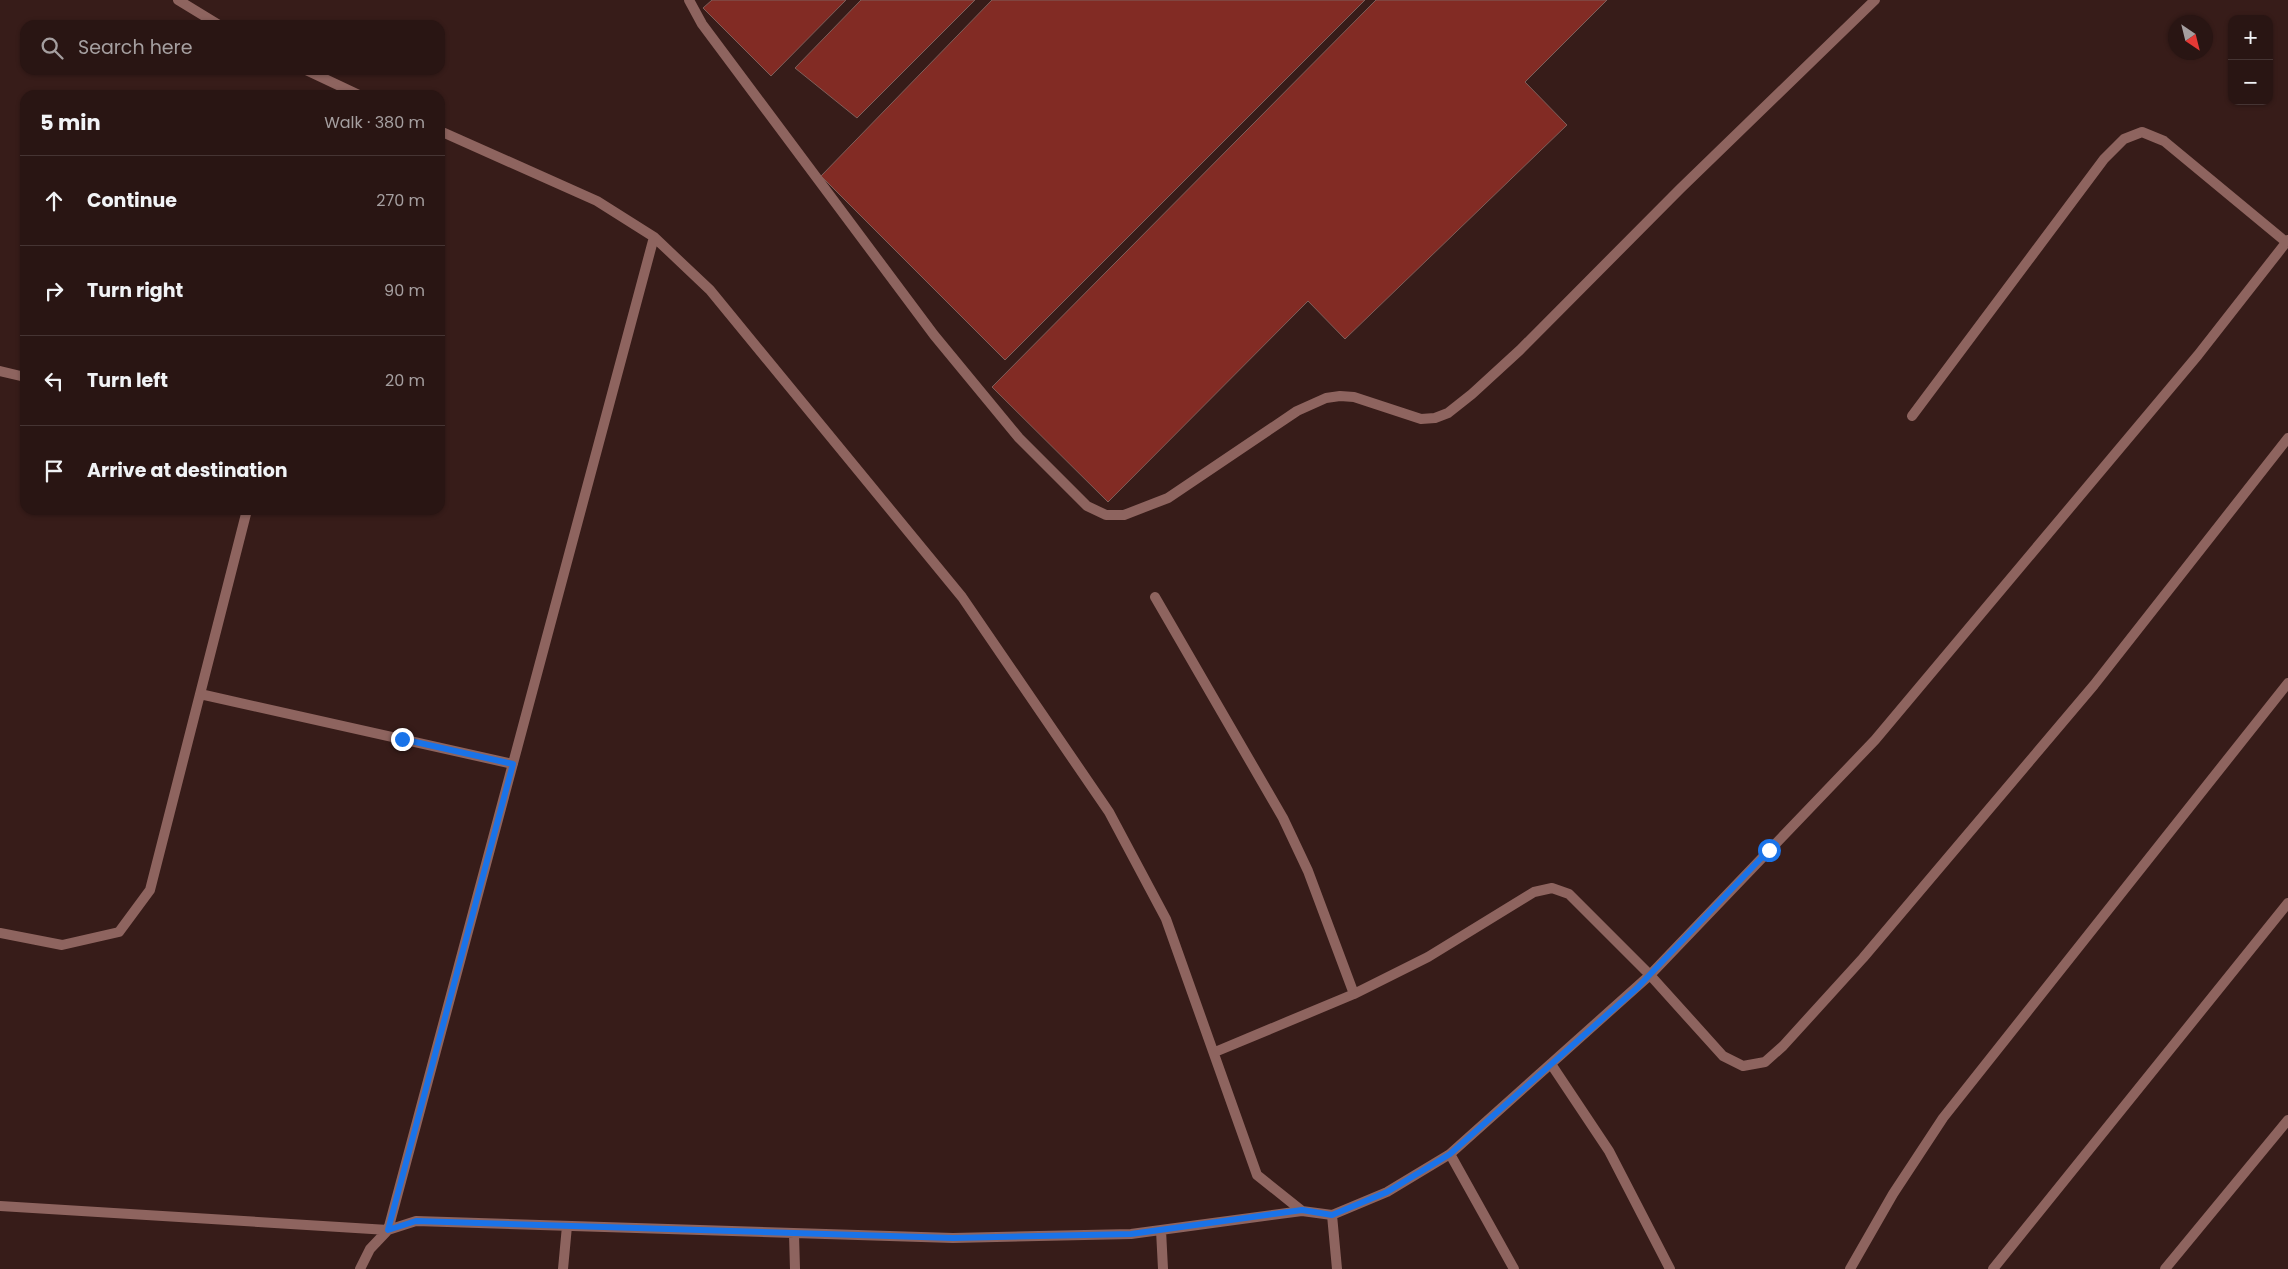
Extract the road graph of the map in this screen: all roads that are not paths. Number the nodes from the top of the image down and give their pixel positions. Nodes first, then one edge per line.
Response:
1 (178, 0) edge
2 (689, 0) edge
3 (1875, 0) edge
4 (211, 20) edge
5 (317, 75) edge
6 (348, 90) edge
7 (445, 133) edge
8 (654, 237) junction
9 (2287, 241) edge
10 (0, 371) edge
11 (20, 376) edge
12 (1912, 416) dead end
13 (2288, 438) edge
14 (246, 515) edge
15 (1154, 597) dead end
16 (2288, 683) edge
17 (200, 694) junction
18 (513, 764) junction
19 (2288, 903) edge
20 (0, 933) edge
21 (1650, 975) junction
22 (1354, 994) junction
23 (1215, 1052) junction
24 (1551, 1064) junction
25 (2288, 1120) edge
26 (1450, 1154) junction
27 (0, 1206) edge
28 (1302, 1210) junction
29 (1332, 1215) junction
30 (567, 1226) junction
31 (388, 1230) junction
32 (1160, 1230) junction
33 (794, 1234) junction
34 (360, 1269) edge
35 (563, 1269) edge
36 (795, 1269) edge
37 (1163, 1269) edge
38 (1337, 1269) edge
39 (1514, 1269) edge
40 (1670, 1269) edge
41 (1850, 1269) edge
42 (1993, 1269) edge
43 (2165, 1269) edge

1 - 4 street
2 - 3 street
5 - 6 street
7 - 8 street
8 - 18 street
8 - 23 street
9 - 12 street
9 - 21 street
10 - 11 street
13 - 21 street
14 - 17 street
15 - 22 street
16 - 41 street
17 - 18 street
17 - 20 street
18 - 31 street
19 - 42 street
21 - 22 street
21 - 24 street
22 - 23 street
23 - 28 street
24 - 26 street
24 - 40 street
25 - 43 street
26 - 29 street
26 - 39 street
27 - 31 street
28 - 29 street
28 - 32 street
29 - 38 street
30 - 31 street
30 - 33 street
30 - 35 street
31 - 34 street
32 - 33 street
32 - 37 street
33 - 36 street

